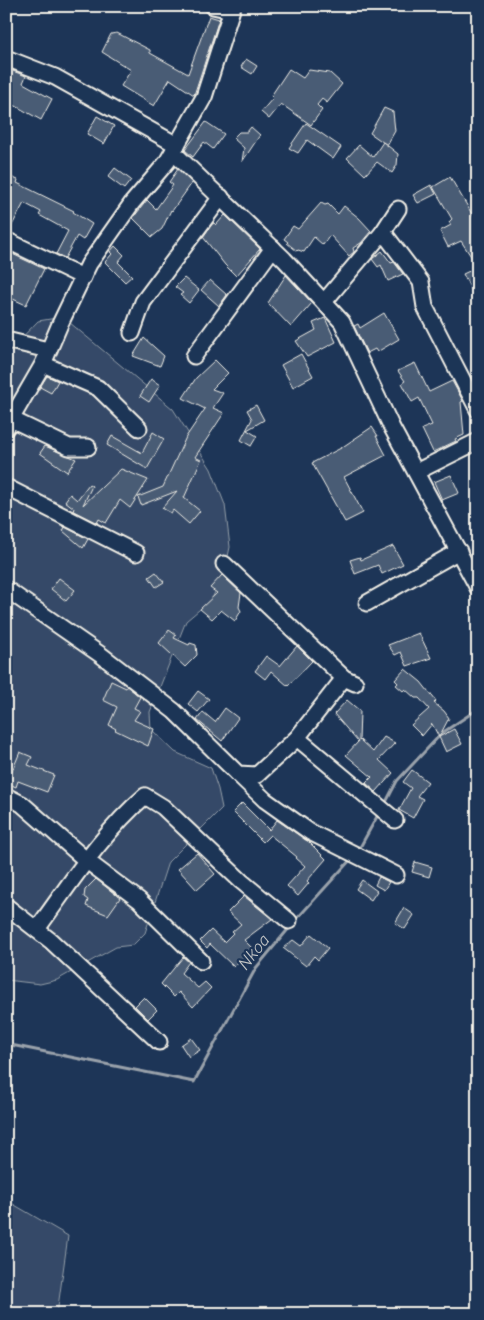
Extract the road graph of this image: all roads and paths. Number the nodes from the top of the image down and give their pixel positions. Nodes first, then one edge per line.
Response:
1 (213, 6) edge
2 (232, 8) edge
3 (6, 58) edge
4 (175, 148) junction
5 (221, 197) junction
6 (398, 209) dead end
7 (383, 232) junction
8 (6, 240) edge
9 (273, 248) junction
10 (83, 277) junction
11 (324, 302) junction
12 (132, 333) dead end
13 (6, 340) edge
14 (194, 356) dead end
15 (45, 357) junction
16 (478, 410) edge
17 (10, 419) edge
18 (140, 428) dead end
19 (478, 440) edge
20 (88, 446) dead end
21 (416, 472) junction
22 (6, 487) edge
23 (459, 551) junction
24 (136, 553) dead end
25 (224, 564) dead end
26 (478, 588) edge
27 (6, 589) edge
28 (367, 603) dead end
29 (297, 738) junction
30 (238, 774) junction
31 (6, 796) edge
32 (395, 820) dead end
33 (87, 860) junction
34 (396, 875) dead end
35 (6, 906) edge
36 (289, 921) dead end
37 (37, 929) junction
38 (200, 961) dead end
39 (159, 1042) dead end

1 - 2 street
2 - 4 street
3 - 4 street
4 - 5 street
4 - 10 street
5 - 9 street
5 - 12 street
6 - 7 street
7 - 11 street
7 - 16 street
8 - 10 street
9 - 11 street
9 - 14 street
10 - 15 street
11 - 21 street
13 - 15 street
15 - 17 street
15 - 18 street
17 - 20 street
19 - 21 street
21 - 23 street
22 - 24 street
23 - 26 street
23 - 28 street
25 - 29 street
27 - 30 street
29 - 30 street
29 - 32 street
30 - 34 street
31 - 33 street
33 - 36 street
33 - 37 street
33 - 38 street
35 - 37 street
37 - 39 street

